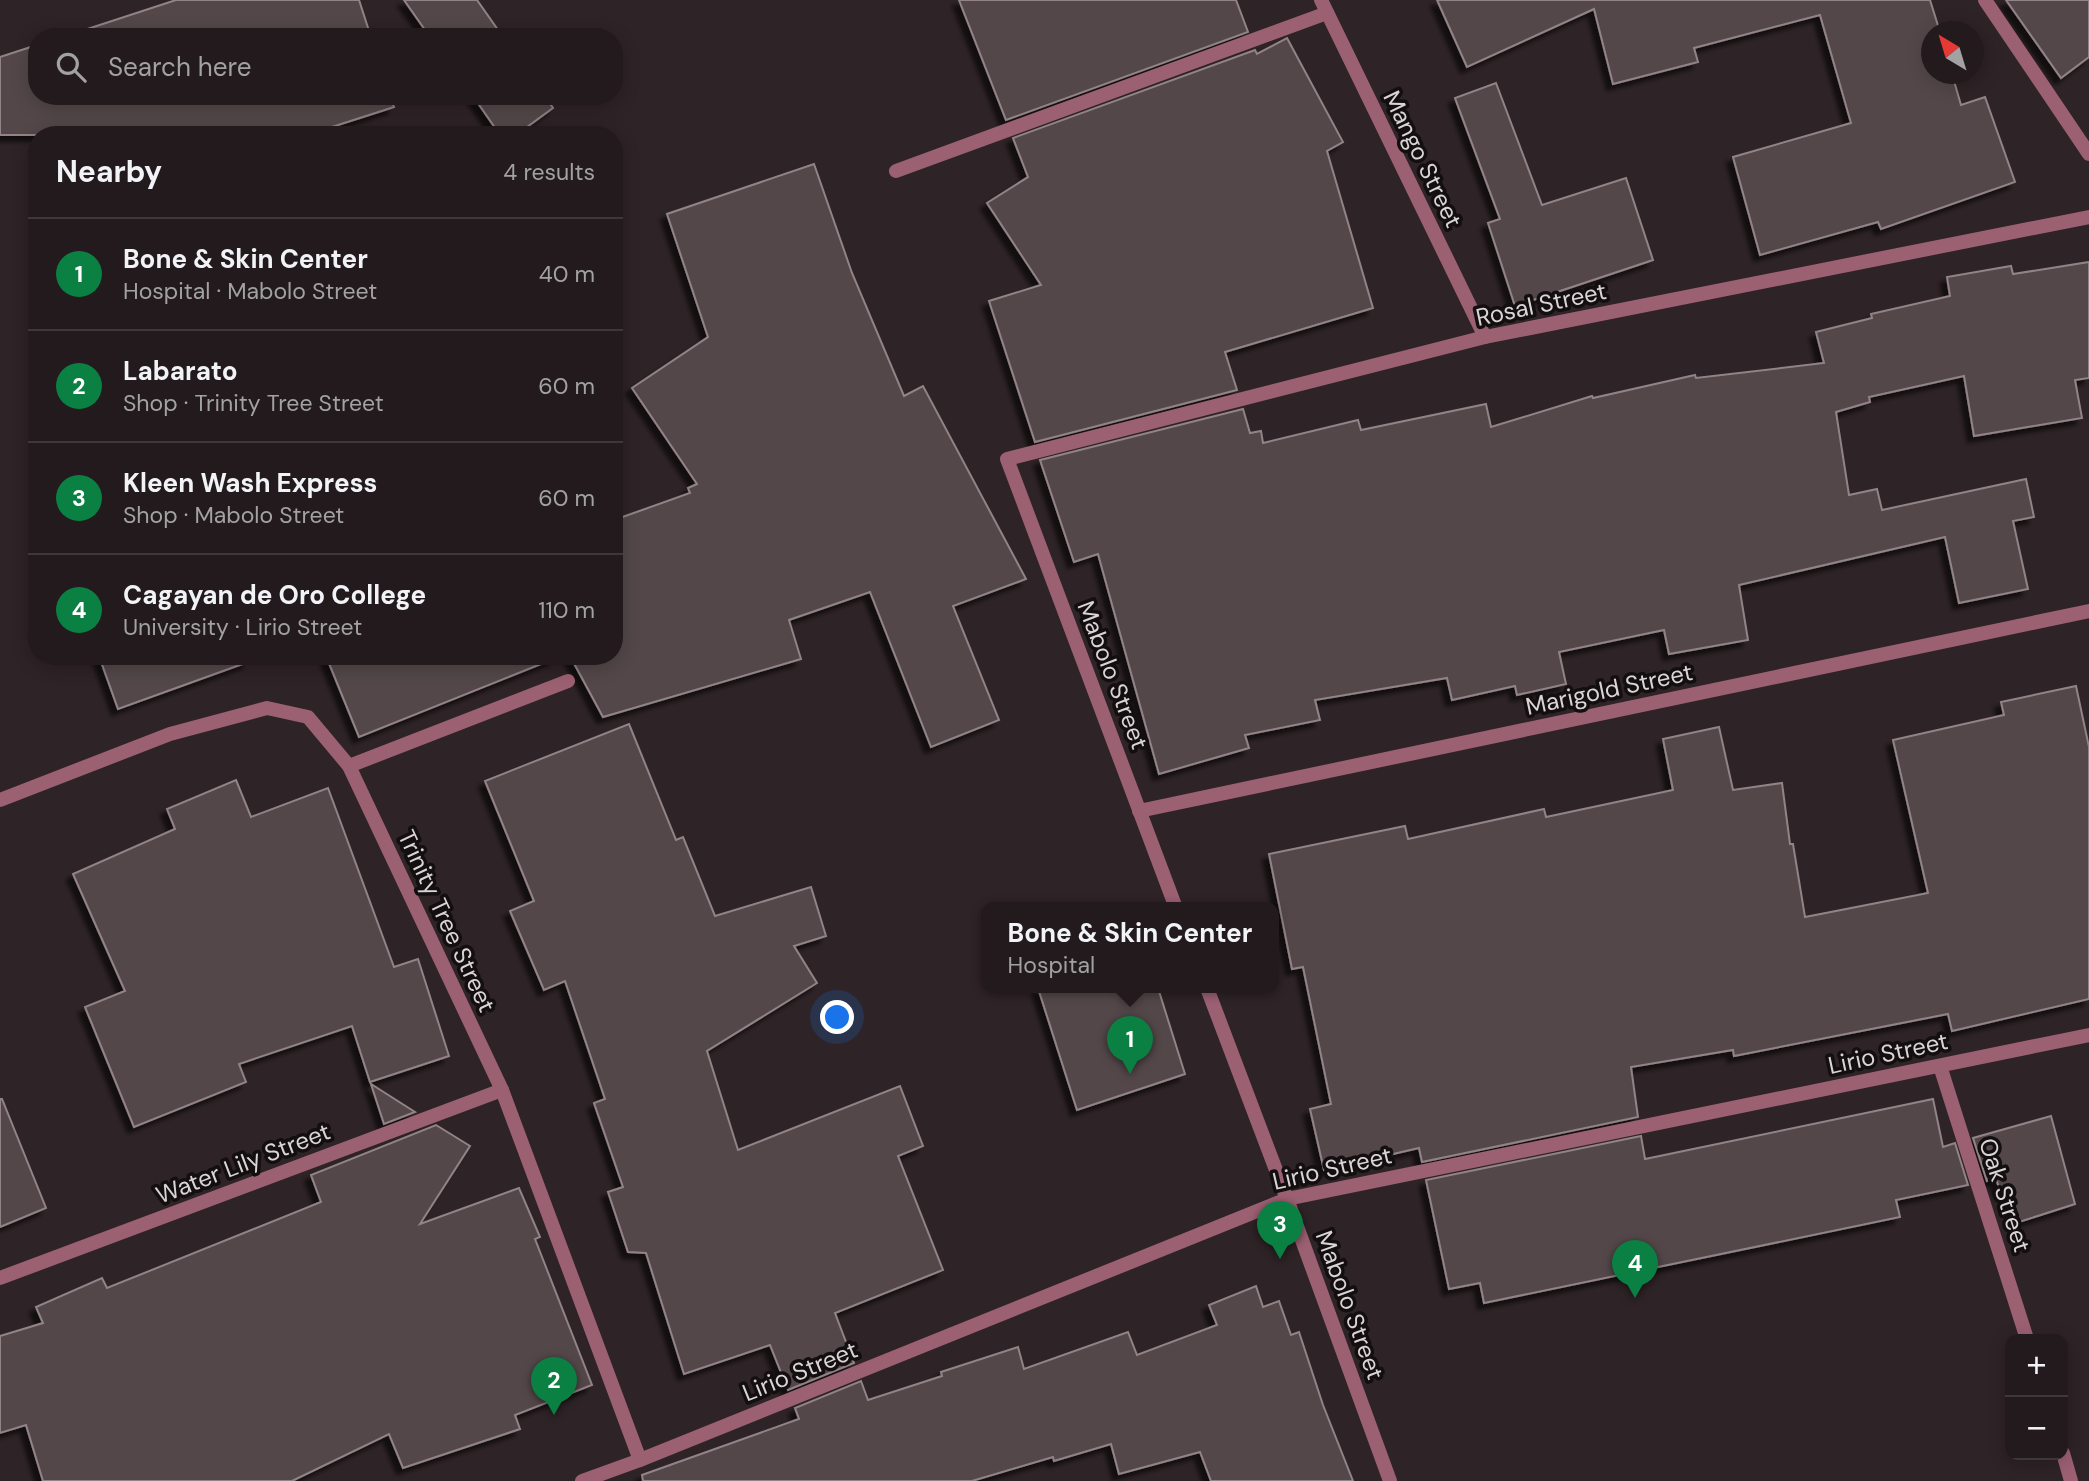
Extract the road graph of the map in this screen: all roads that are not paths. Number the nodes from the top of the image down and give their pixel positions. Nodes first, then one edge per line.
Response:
1 (1985, 0) edge
2 (1324, 7) edge
3 (2089, 154) edge
4 (896, 171) dead end
5 (2089, 217) edge
6 (1485, 337) junction
7 (1007, 458) joint
8 (2089, 611) edge
9 (568, 681) dead end
10 (349, 766) junction
11 (0, 800) edge
12 (1139, 811) junction
13 (1174, 902) edge
14 (1209, 993) edge
15 (2089, 1035) edge
16 (1940, 1066) junction
17 (502, 1090) junction
18 (1287, 1199) junction
19 (0, 1278) edge
20 (2025, 1334) edge
21 (640, 1460) junction
22 (2065, 1460) edge
23 (582, 1481) edge
24 (1390, 1481) edge
25 (2071, 1481) edge

1 - 3 street
2 - 4 street
2 - 6 street, Mango Street
5 - 6 street, Rosal Street
6 - 7 street, Rosal Street
7 - 12 street, Mabolo Street
8 - 12 street, Marigold Street
9 - 10 street
10 - 11 street, Trinity Tree Street
10 - 17 street, Trinity Tree Street
12 - 13 street, Mabolo Street
14 - 18 street, Mabolo Street
15 - 16 street, Lirio Street
16 - 18 street, Lirio Street
16 - 20 street, Oak Street
17 - 19 street, Water Lily Street
17 - 21 street, Trinity Tree Street
18 - 21 street, Lirio Street
18 - 24 street, Mabolo Street
21 - 23 street, Lirio Street
22 - 25 street

